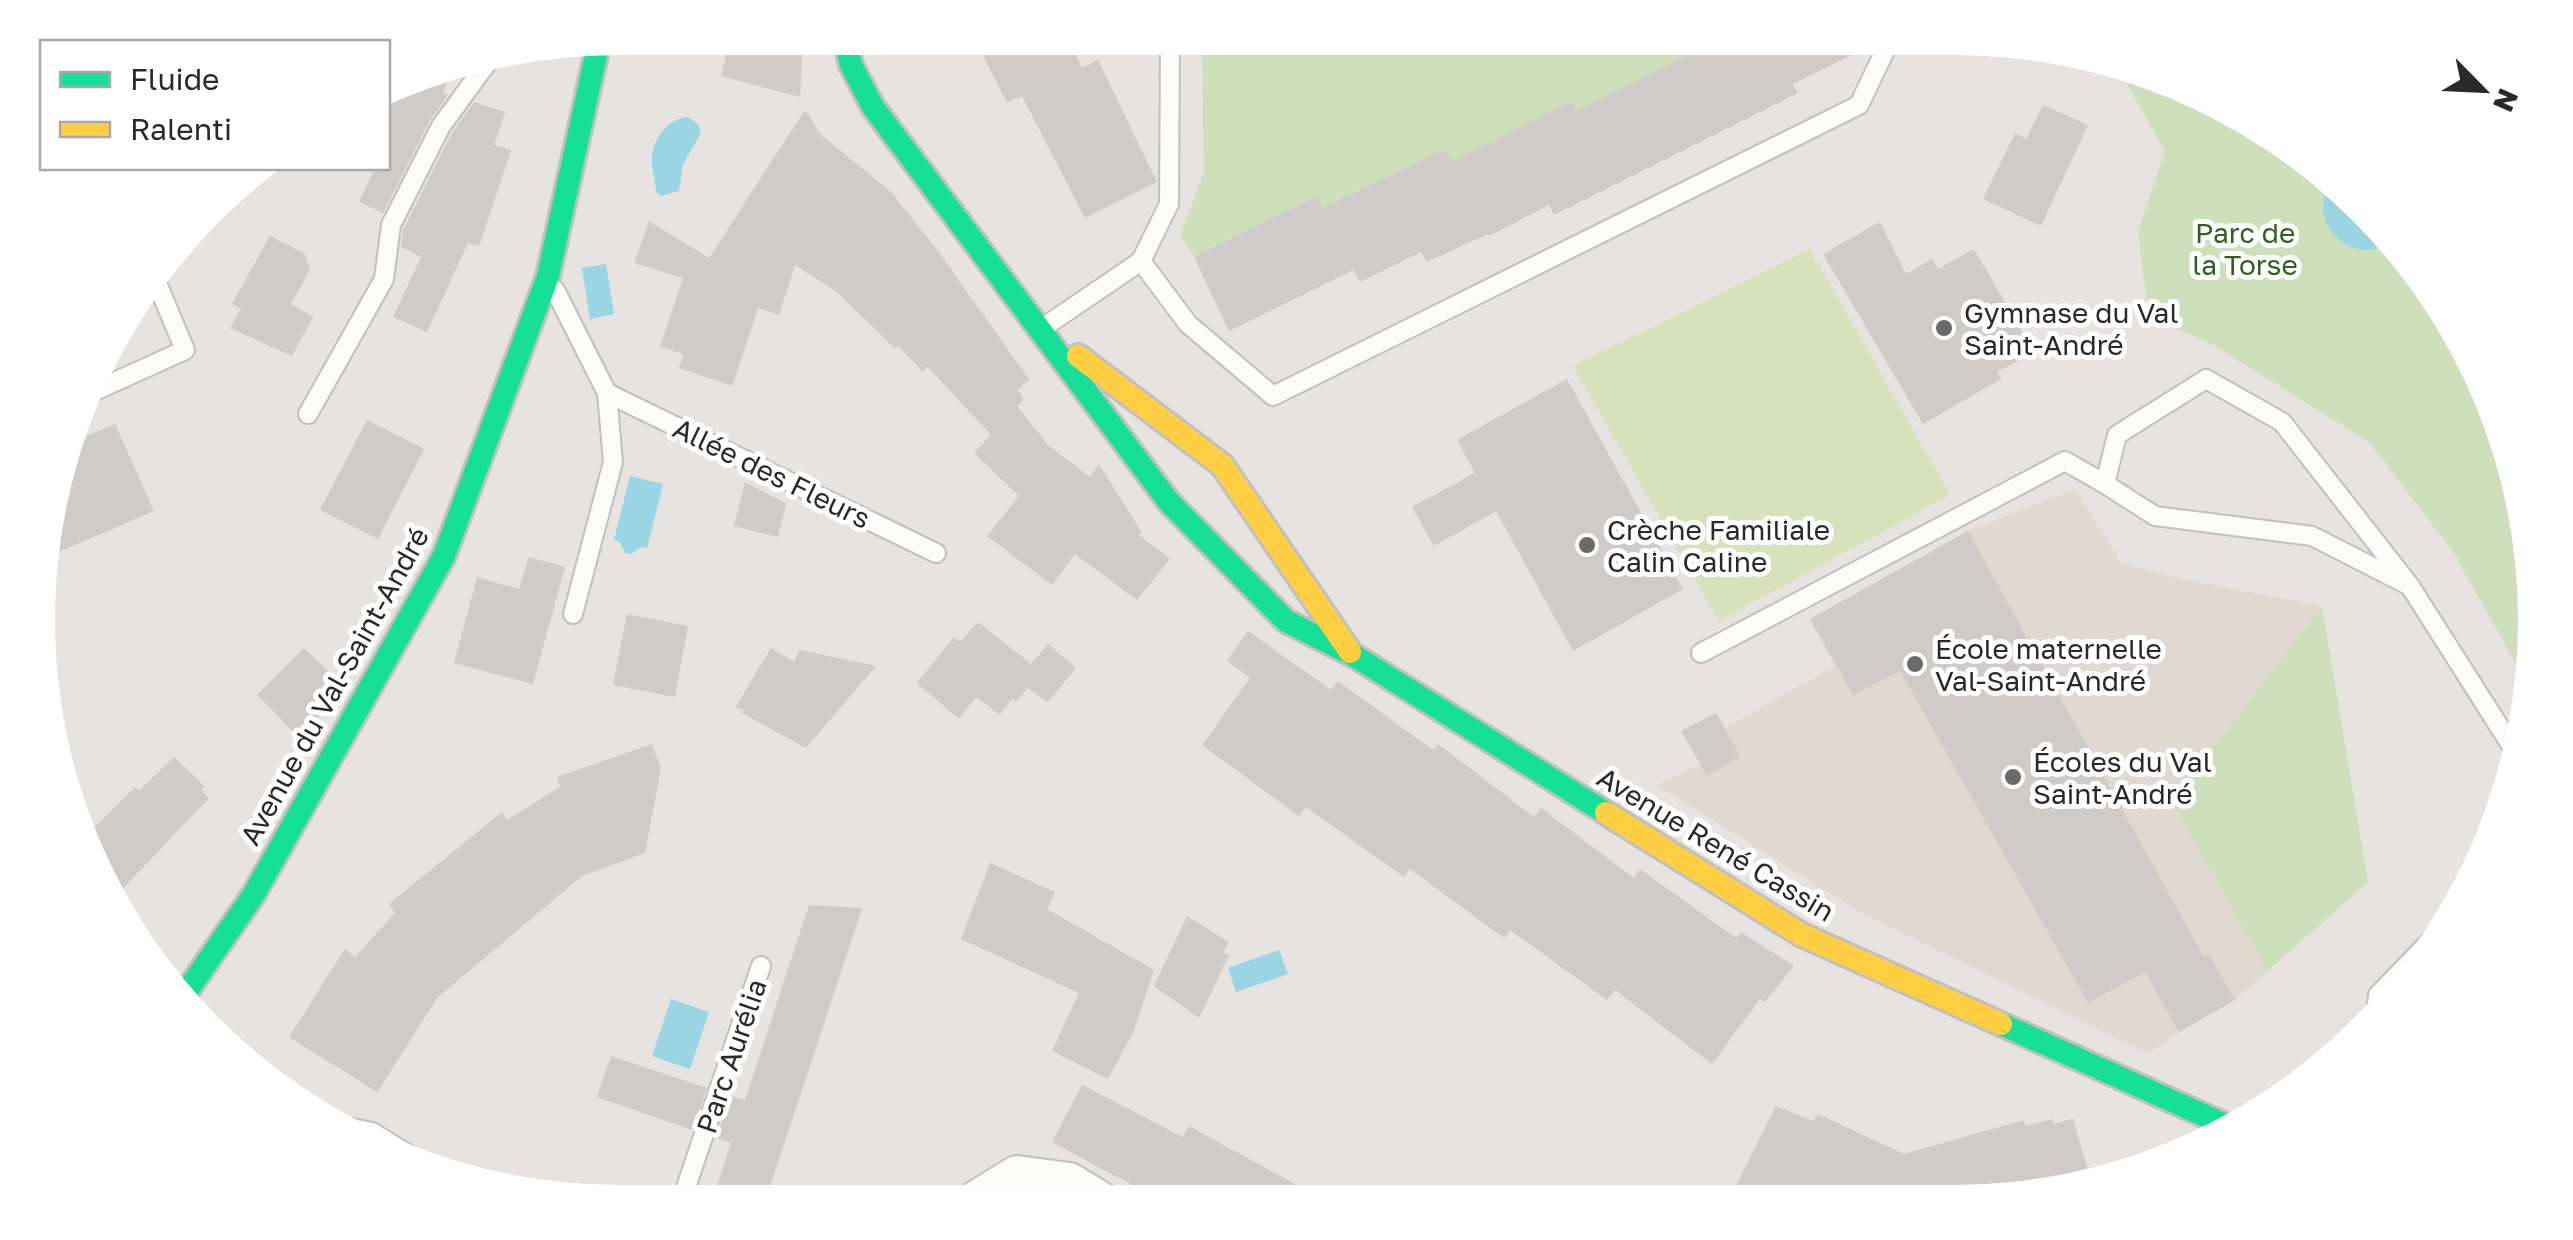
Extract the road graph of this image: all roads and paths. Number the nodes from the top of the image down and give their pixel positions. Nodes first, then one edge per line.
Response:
1 (849, 55) edge
2 (1170, 55) edge
3 (1883, 55) edge
4 (596, 56) edge
5 (480, 73) edge
6 (1141, 261) junction
7 (548, 276) junction
8 (161, 292) edge
9 (1040, 330) junction
10 (106, 385) edge
11 (607, 393) junction
12 (308, 414) dead end
13 (2104, 484) junction
14 (936, 553) dead end
15 (2410, 586) junction
16 (572, 614) dead end
17 (1701, 653) dead end
18 (1353, 655) junction
19 (2505, 738) edge
20 (761, 966) dead end
21 (190, 987) edge
22 (2215, 1120) edge
23 (687, 1185) edge
24 (1000, 1185) edge
25 (1075, 1185) edge

1 - 9 street, Avenue René Cassin
2 - 6 lane
3 - 6 lane
4 - 7 street, Avenue du Val-Saint-André
5 - 12 lane
6 - 9 lane
7 - 11 lane
7 - 21 street, Avenue du Val-Saint-André
8 - 10 lane
9 - 18 street, Avenue René Cassin
9 - 18 street, Avenue René Cassin
11 - 14 lane, Allée des Fleurs
11 - 16 lane
13 - 15 lane
13 - 15 lane
13 - 17 lane
15 - 19 lane
18 - 22 street, Avenue René Cassin
20 - 23 lane, Parc Aurélia
24 - 25 street

